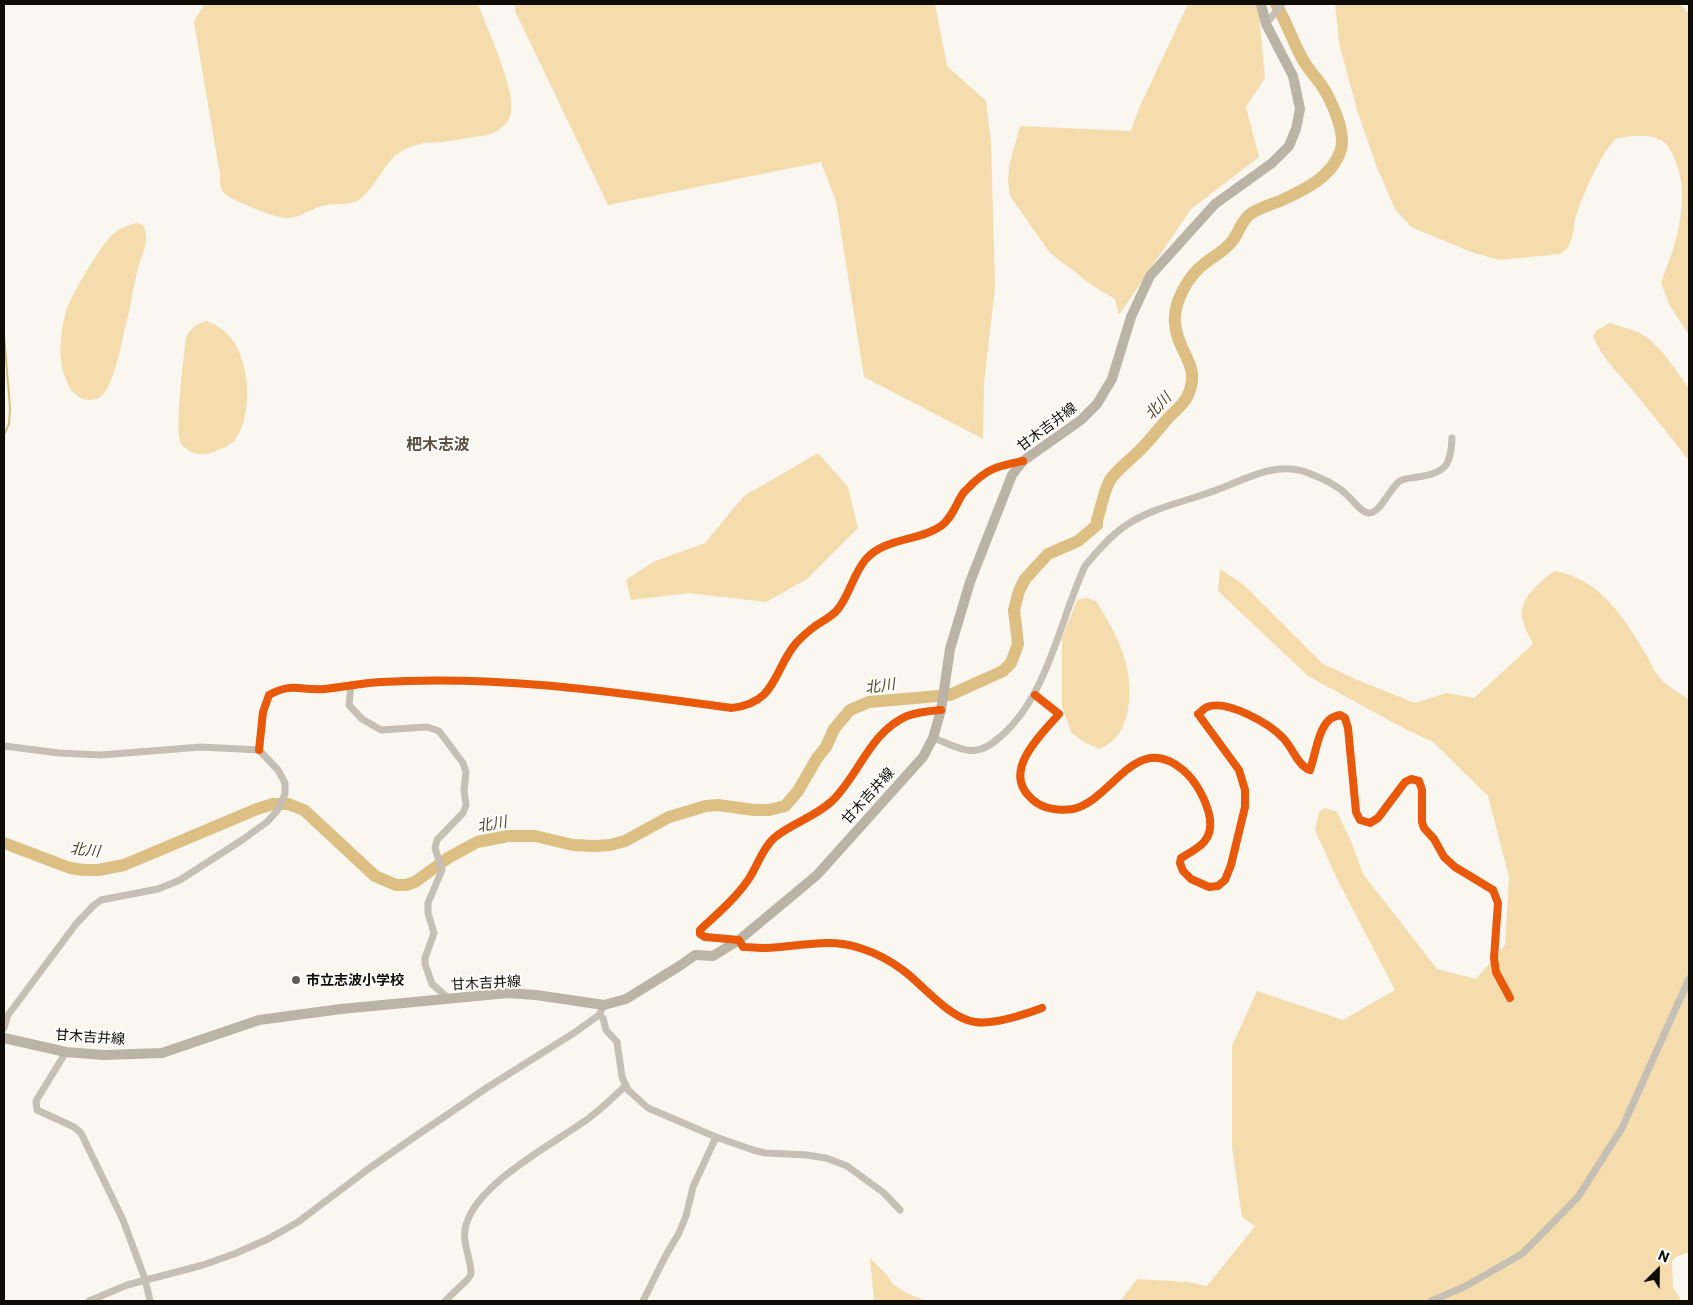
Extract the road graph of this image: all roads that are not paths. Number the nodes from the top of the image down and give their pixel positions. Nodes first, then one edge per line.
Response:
1 (1261, 4) edge
2 (1282, 4) edge
3 (1266, 24) junction
4 (1452, 438) dead end
5 (1023, 462) junction
6 (351, 685) junction
7 (1035, 695) junction
8 (941, 710) junction
9 (933, 738) junction
10 (4, 746) edge
11 (259, 750) junction
12 (738, 940) junction
13 (1689, 979) edge
14 (448, 998) junction
15 (1510, 998) dead end
16 (604, 1005) junction
17 (1042, 1008) dead end
18 (599, 1015) junction
19 (4, 1028) edge
20 (4, 1038) edge
21 (66, 1052) junction
22 (626, 1085) junction
23 (716, 1138) junction
24 (900, 1210) dead end
25 (145, 1279) junction
26 (89, 1301) edge
27 (150, 1301) edge
28 (445, 1301) edge
29 (643, 1301) edge
30 (1431, 1301) edge

1 - 3 main road, 甘木吉井線
2 - 3 street
3 - 5 main road, 甘木吉井線
4 - 7 street
5 - 6 street
5 - 8 main road, 甘木吉井線
6 - 11 street
6 - 14 street
7 - 9 street
7 - 15 street
8 - 9 main road, 甘木吉井線
8 - 12 street
9 - 12 main road, 甘木吉井線
10 - 11 street
11 - 19 street
12 - 16 main road, 甘木吉井線
12 - 17 street
13 - 30 street
14 - 16 main road, 甘木吉井線
14 - 21 main road, 甘木吉井線
16 - 18 street
18 - 22 street
18 - 25 street
20 - 21 main road, 甘木吉井線
21 - 25 street
22 - 23 street
22 - 28 street
23 - 24 street
23 - 29 street
25 - 26 street
25 - 27 street

